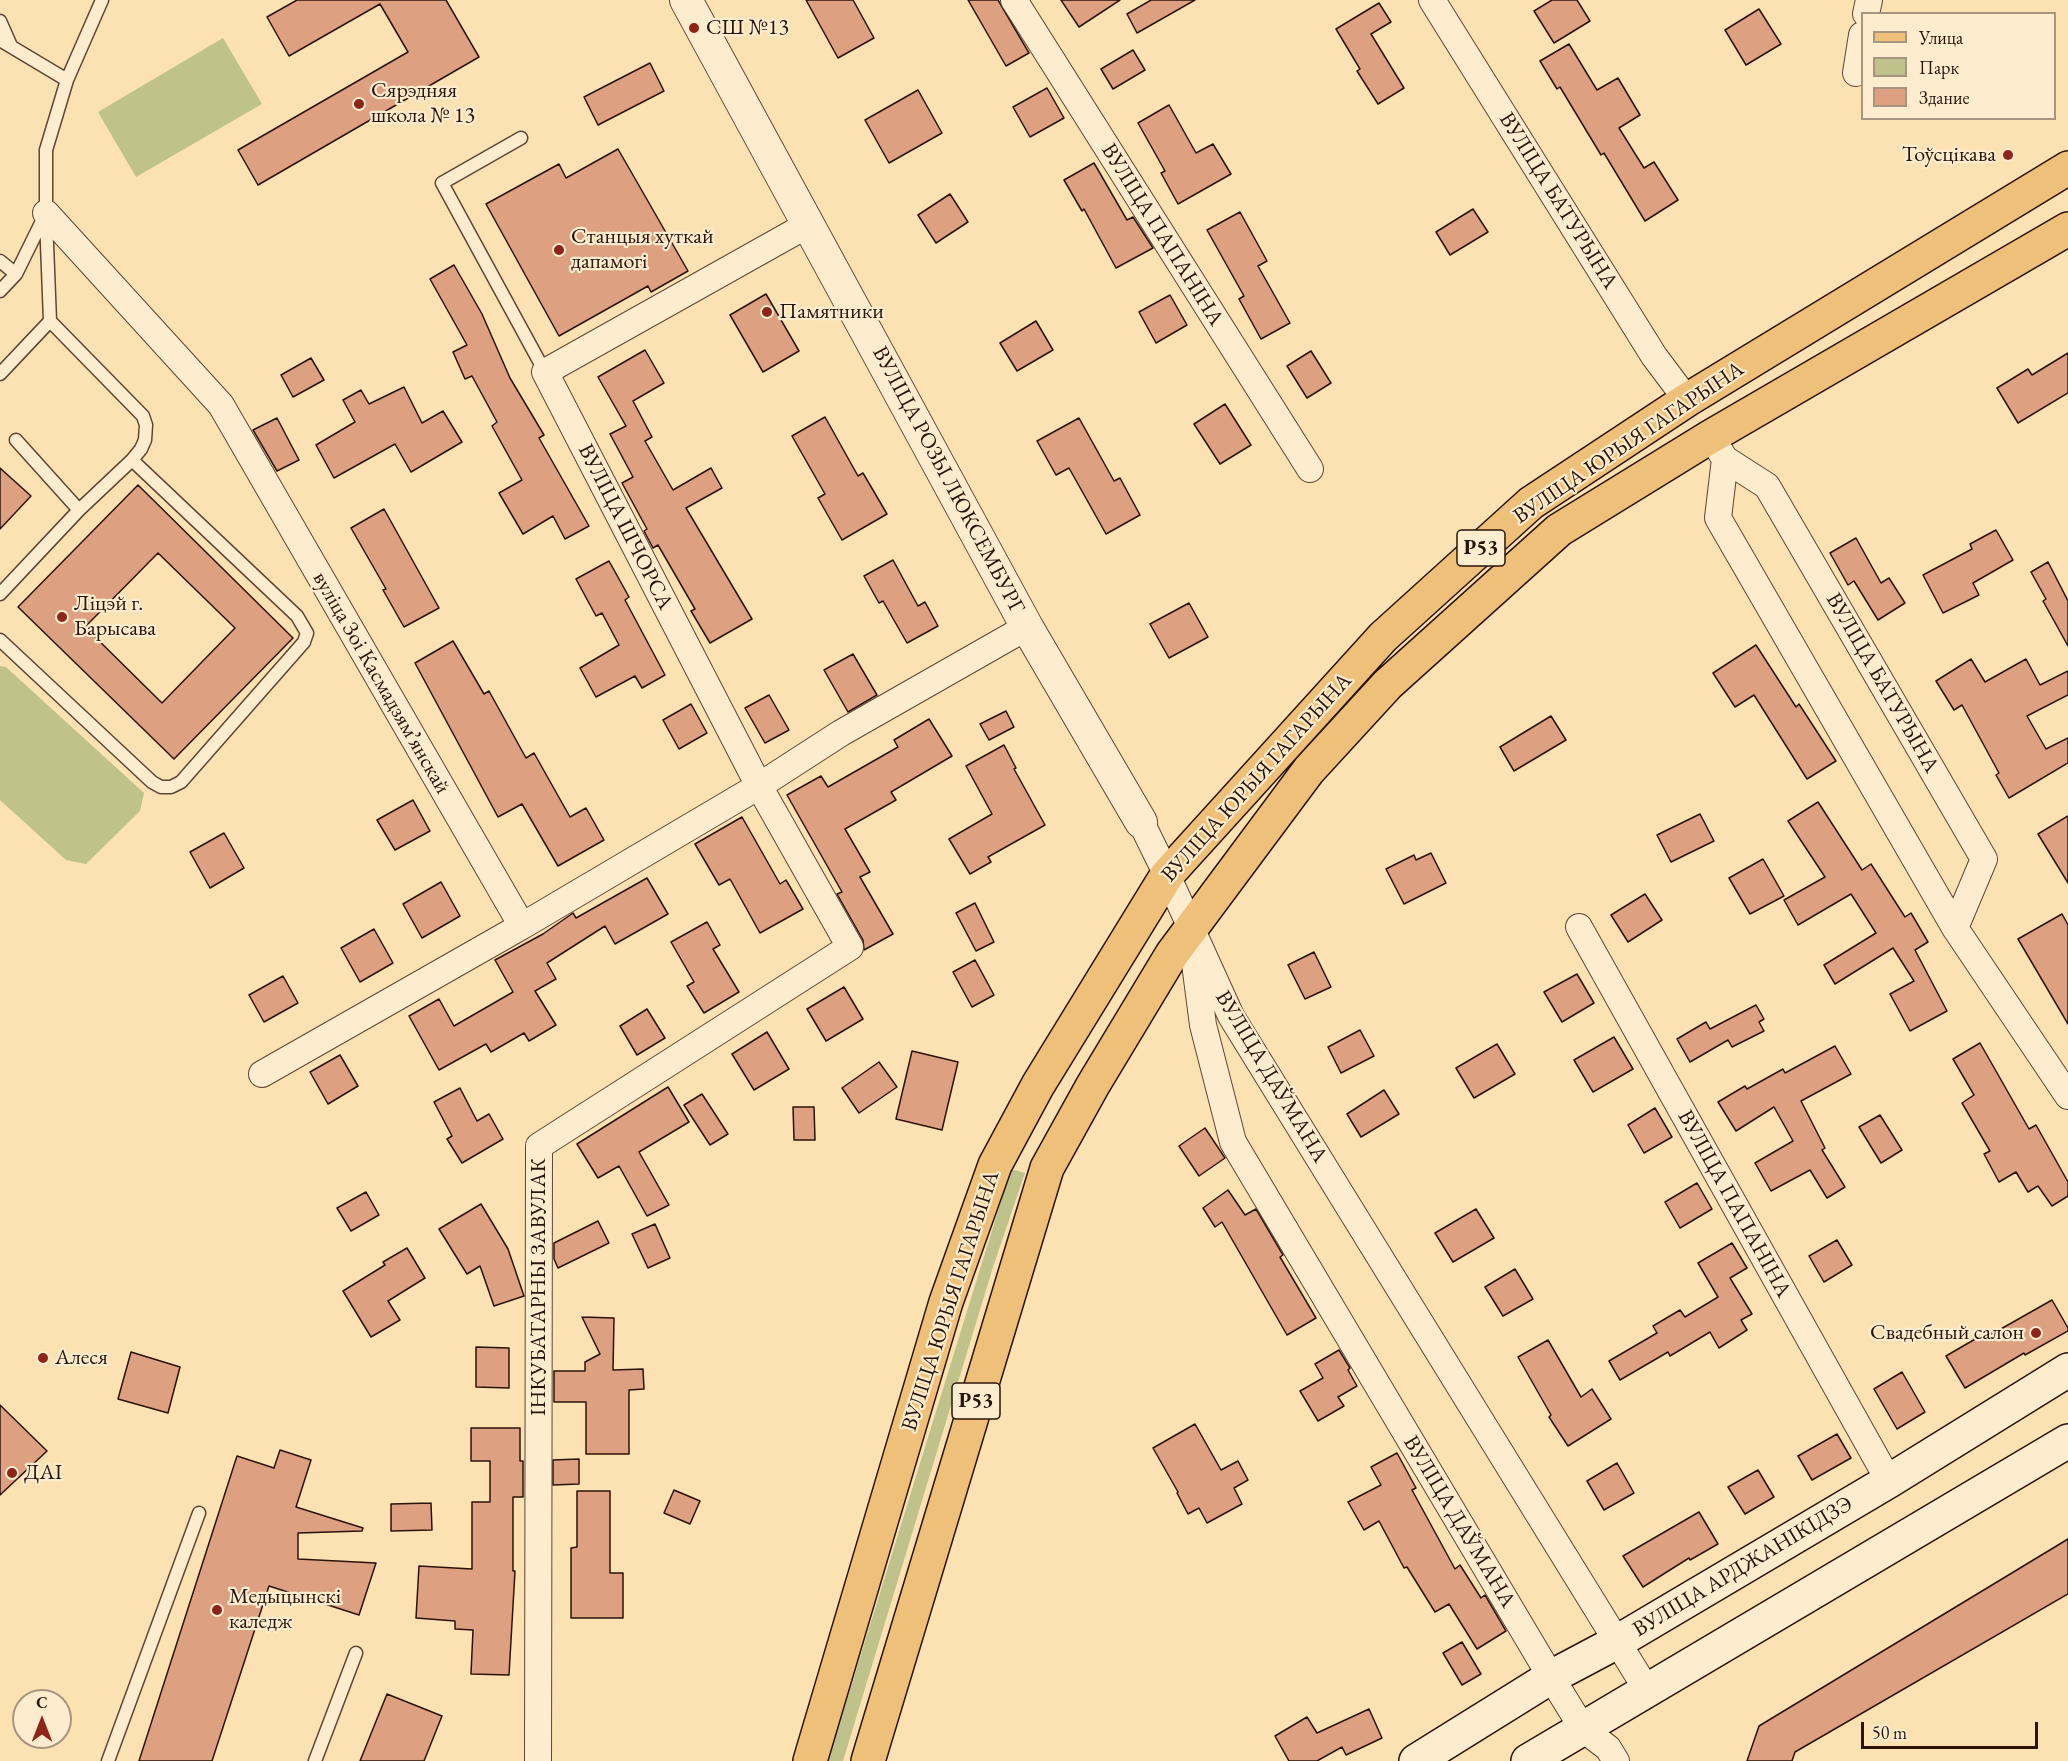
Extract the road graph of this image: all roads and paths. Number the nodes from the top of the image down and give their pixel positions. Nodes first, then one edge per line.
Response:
1 (102, 0) edge
2 (686, 0) edge
3 (1014, 0) edge
4 (1432, 0) edge
5 (0, 21) edge
6 (0, 40) edge
7 (1861, 46) edge
8 (11, 48) junction
9 (1856, 73) dead end
10 (67, 80) junction
11 (521, 138) dead end
12 (2068, 168) edge
13 (46, 213) junction
14 (809, 224) junction
15 (2068, 229) edge
16 (0, 261) edge
17 (16, 274) junction
18 (0, 291) edge
19 (50, 321) junction
20 (545, 372) junction
21 (0, 374) edge
22 (1687, 400) junction
23 (16, 440) dead end
24 (1718, 448) junction
25 (132, 460) junction
26 (1310, 469) dead end
27 (79, 510) junction
28 (0, 594) edge
29 (1027, 627) junction
30 (0, 640) edge
31 (759, 786) junction
32 (1141, 822) joint
33 (1167, 875) junction
34 (522, 926) junction
35 (1579, 927) dead end
36 (1955, 928) junction
37 (1191, 929) junction
38 (850, 947) joint
39 (262, 1074) dead end
40 (2068, 1096) edge
41 (2068, 1370) edge
42 (2068, 1441) edge
43 (1889, 1481) junction
44 (199, 1513) dead end
45 (1617, 1642) junction
46 (356, 1653) dead end
47 (1551, 1677) junction
48 (1647, 1690) junction
49 (1583, 1729) junction
50 (108, 1761) edge
51 (315, 1761) edge
52 (538, 1761) edge
53 (810, 1761) edge
54 (868, 1761) edge
55 (1416, 1761) edge
56 (1528, 1761) edge
57 (1616, 1761) edge

1 - 10 lane
2 - 14 street, ВУЛІЦА РОЗЫ ЛЮКСЕМБУРГ
3 - 26 street, ВУЛІЦА ПАПАНІНА
4 - 22 street, ВУЛІЦА БАТУРЫНА
5 - 8 lane
6 - 8 lane
7 - 9 street
8 - 10 lane
10 - 13 lane
11 - 20 lane
12 - 22 main road, ВУЛІЦА ЮРЫЯ ГАГАРЫНА / Р53
13 - 17 lane
13 - 19 lane
13 - 34 street, вуліца Зоі Касмадзямʼянскай
14 - 20 street
14 - 29 street, ВУЛІЦА РОЗЫ ЛЮКСЕМБУРГ
15 - 24 main road, ВУЛІЦА ЮРЫЯ ГАГАРЫНА / Р53
16 - 17 lane
17 - 18 lane
19 - 21 lane
19 - 25 lane
20 - 31 street, ВУЛІЦА ШЧОРСА
22 - 33 main road, ВУЛІЦА ЮРЫЯ ГАГАРЫНА / Р53
23 - 27 lane
24 - 36 street
24 - 36 street, ВУЛІЦА БАТУРЫНА
24 - 37 main road, ВУЛІЦА ЮРЫЯ ГАГАРЫНА / Р53
25 - 27 lane
25 - 30 lane
27 - 28 lane
29 - 31 street
29 - 32 street, ВУЛІЦА РОЗЫ ЛЮКСЕМБУРГ
31 - 34 street
31 - 38 street, ВУЛІЦА ШЧОРСА
32 - 33 street, ВУЛІЦА РОЗЫ ЛЮКСЕМБУРГ
33 - 37 street, ВУЛІЦА РОЗЫ ЛЮКСЕМБУРГ
33 - 53 main road, ВУЛІЦА ЮРЫЯ ГАГАРЫНА / Р53
34 - 39 street
35 - 43 street, ВУЛІЦА ПАПАНІНА
36 - 40 street
37 - 45 street, ВУЛІЦА ДАЎМАНА
37 - 47 street, ВУЛІЦА ДАЎМАНА
37 - 54 main road, ВУЛІЦА ЮРЫЯ ГАГАРЫНА / Р53
38 - 52 street, ІНКУБАТАРНЫ ЗАВУЛАК
41 - 43 main road, ВУЛІЦА АРДЖАНІКІДЗЭ
42 - 48 main road
43 - 45 main road, ВУЛІЦА АРДЖАНІКІДЗЭ
44 - 50 lane
45 - 47 main road, ВУЛІЦА АРДЖАНІКІДЗЭ
45 - 48 street, ВУЛІЦА ДАЎМАНА
46 - 51 lane
47 - 49 street, ВУЛІЦА ДАЎМАНА
47 - 55 main road, ВУЛІЦА АРДЖАНІКІДЗЭ
48 - 49 main road
49 - 56 main road
49 - 57 street, ВУЛІЦА ДАЎМАНА

